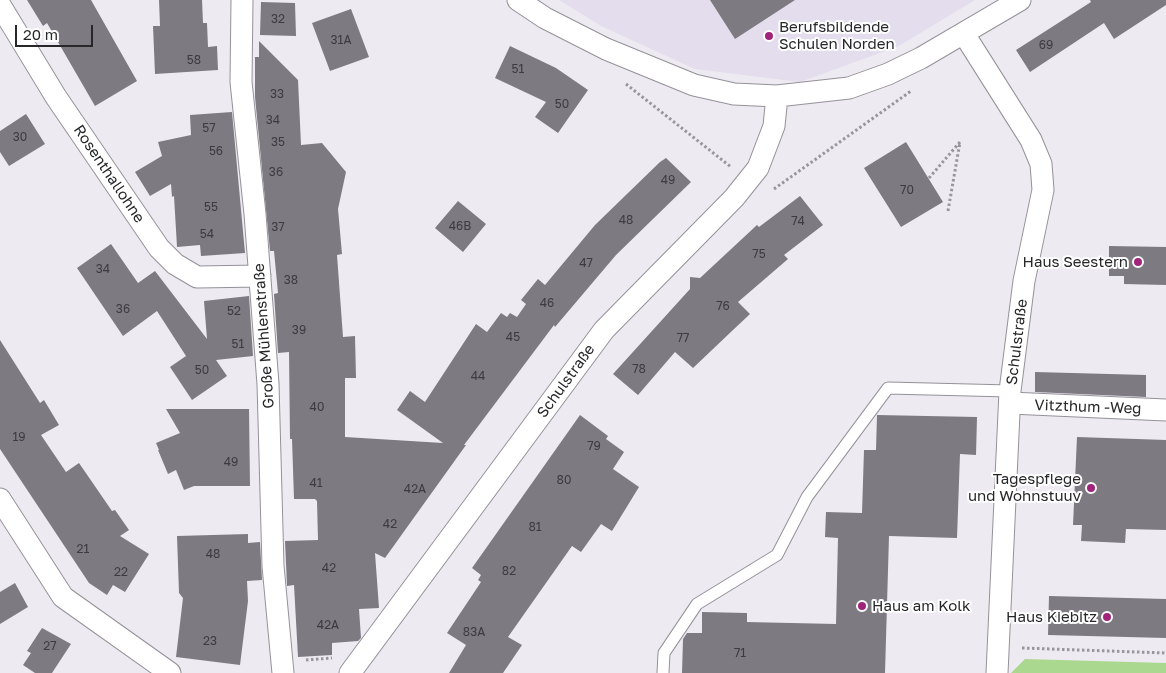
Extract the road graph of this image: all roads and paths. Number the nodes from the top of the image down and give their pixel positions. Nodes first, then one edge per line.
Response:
1 (242, 0) edge
2 (518, 0) edge
3 (1020, 0) edge
4 (0, 5) edge
5 (964, 34) junction
6 (777, 96) junction
7 (929, 178) dead end
8 (948, 211) dead end
9 (260, 276) junction
10 (1010, 397) junction
11 (1166, 410) edge
12 (0, 499) edge
13 (998, 648) junction
14 (1166, 653) edge
15 (363, 656) junction
16 (282, 663) edge
17 (170, 673) edge
18 (350, 673) edge
19 (663, 673) edge
20 (997, 673) edge

1 - 9 street, Große Mühlenstraße
2 - 6 street
3 - 5 street
4 - 9 street, Rosenthallohne
5 - 6 street
5 - 10 street, Schulstraße
6 - 15 street, Schulstraße
7 - 8 path
9 - 16 street, Große Mühlenstraße
10 - 11 street, Vitzthum -Weg
10 - 13 street, Schulstraße
10 - 19 lane
12 - 17 street
13 - 14 path
13 - 20 street, Schulstraße
15 - 16 path
15 - 18 street, Schulstraße

